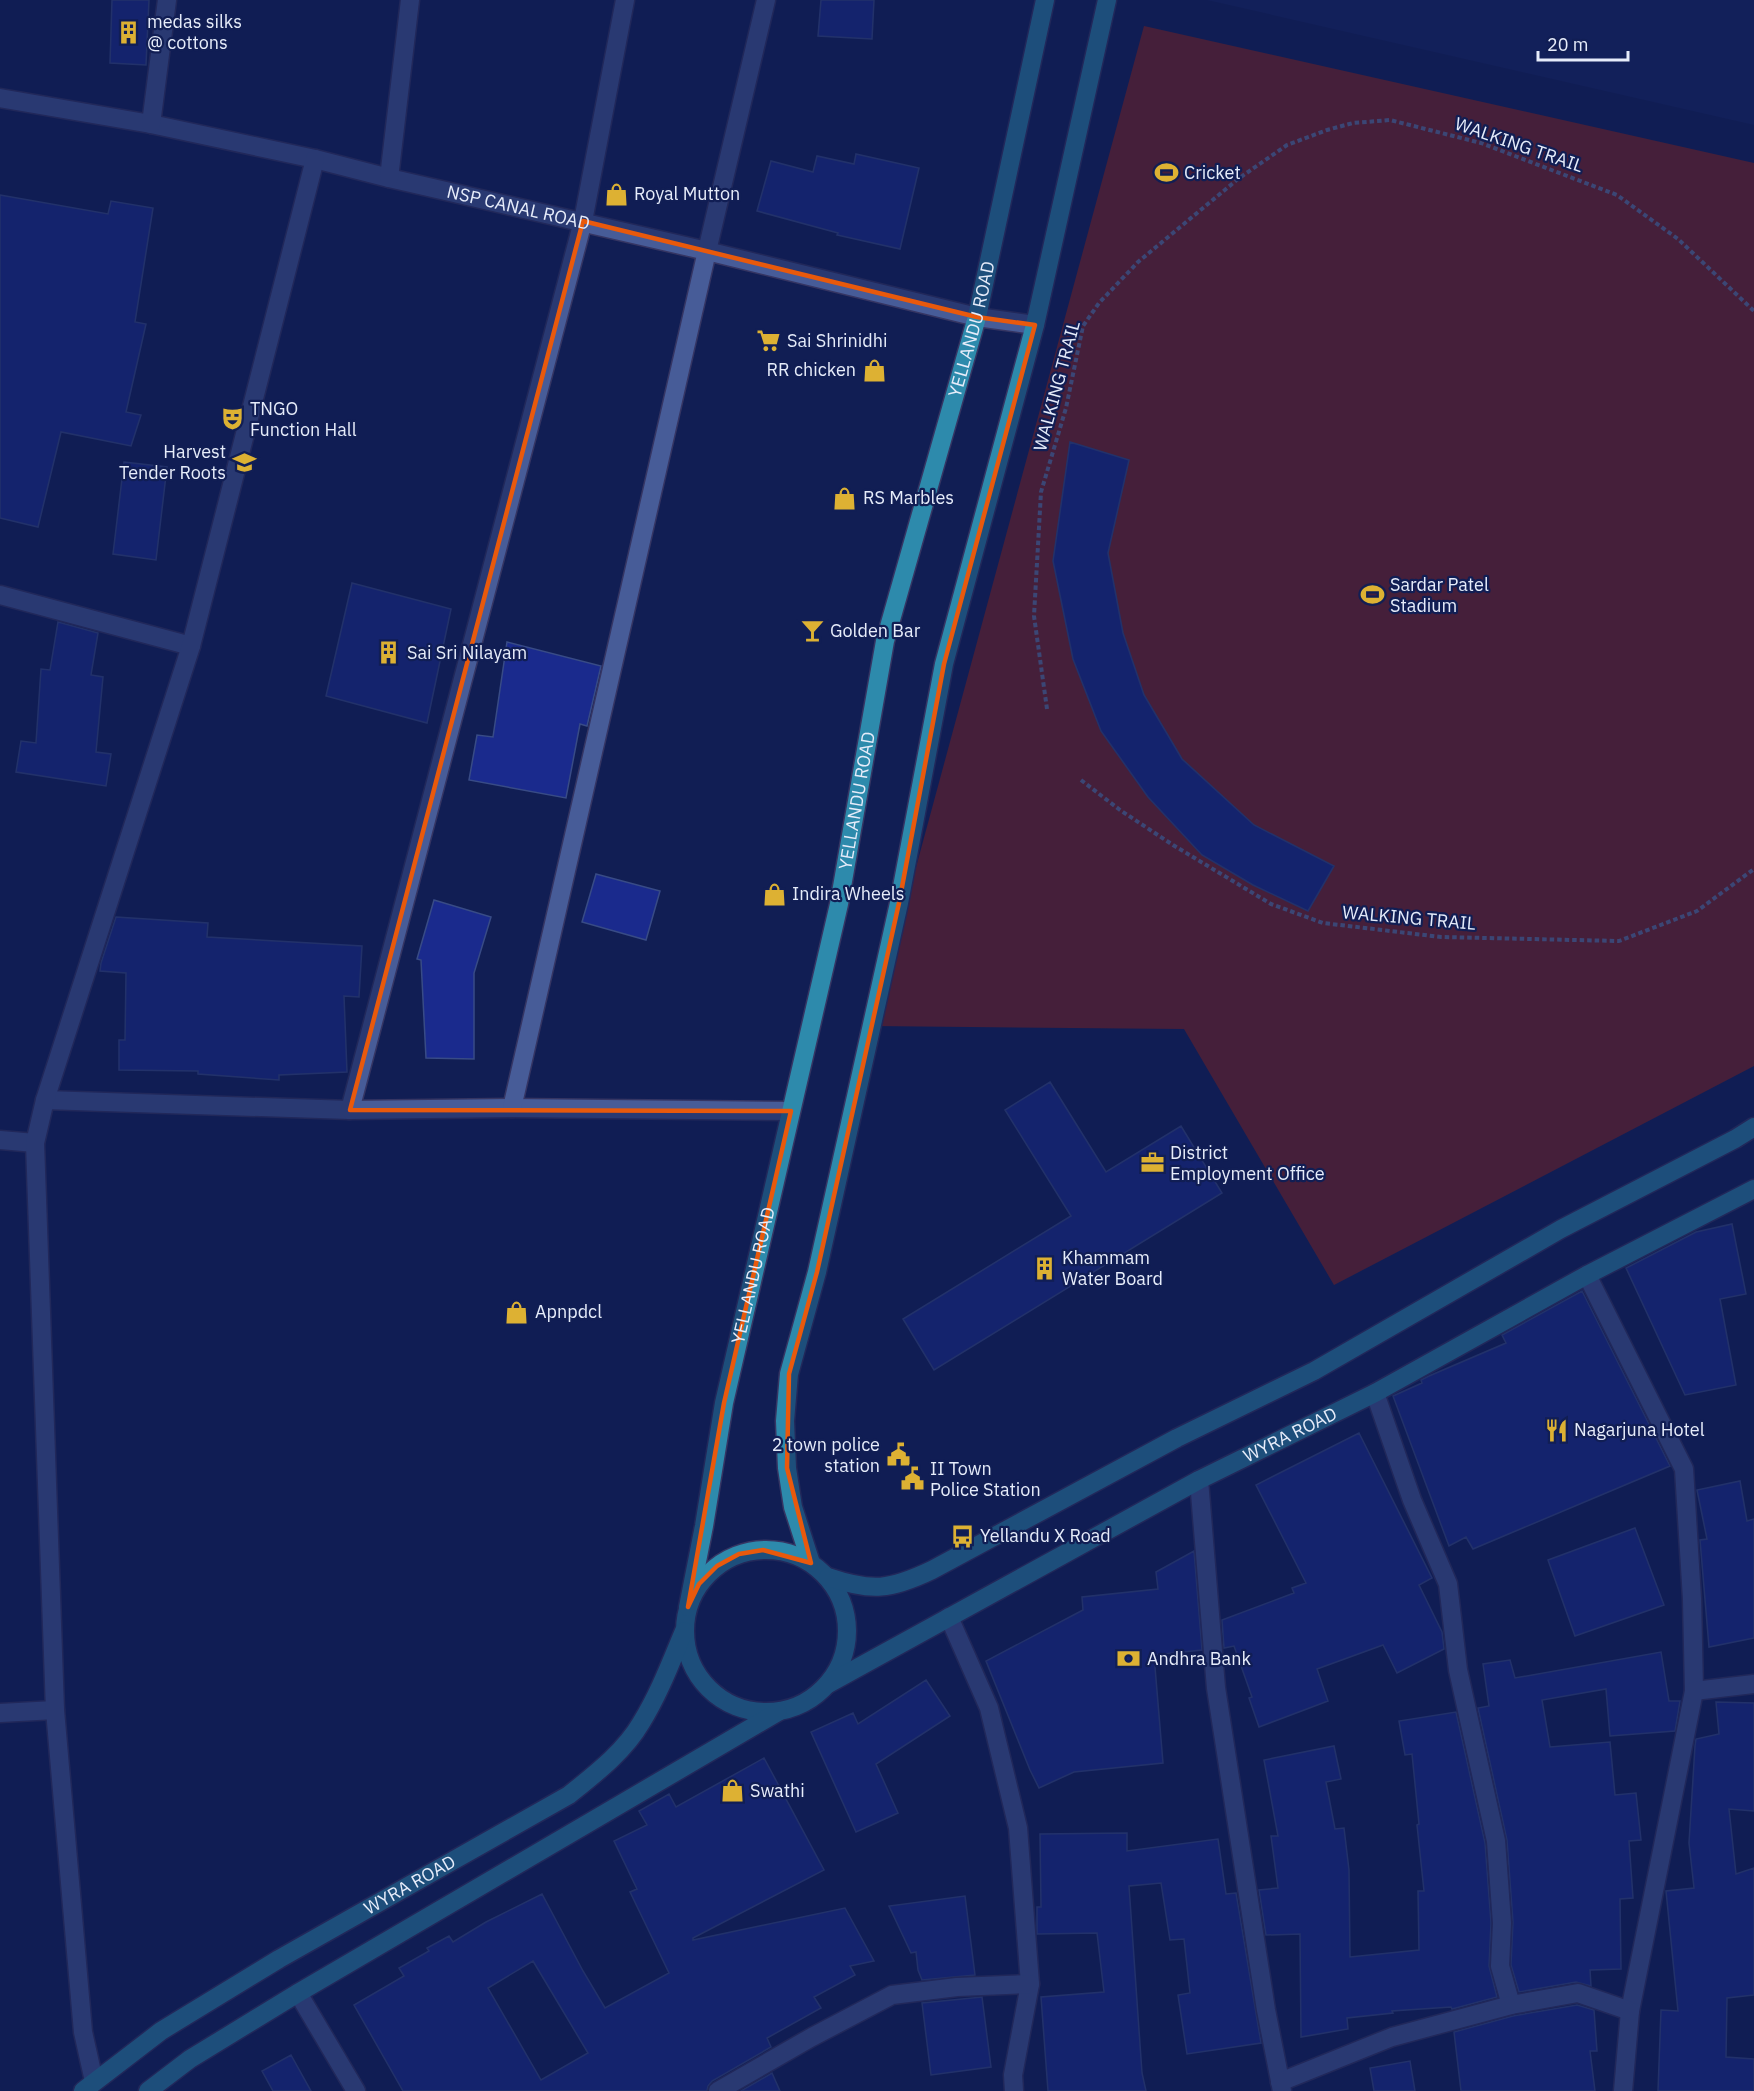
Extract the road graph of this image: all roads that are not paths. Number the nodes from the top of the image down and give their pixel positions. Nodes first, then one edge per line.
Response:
1 (167, 0) edge
2 (410, 0) edge
3 (625, 0) edge
4 (766, 0) edge
5 (1045, 0) edge
6 (1107, 0) edge
7 (0, 98) edge
8 (151, 124) junction
9 (315, 159) junction
10 (389, 178) junction
11 (584, 221) junction
12 (707, 250) junction
13 (977, 317) junction
14 (1035, 325) junction
15 (0, 596) edge
16 (191, 646) junction
17 (45, 1100) junction
18 (512, 1108) junction
19 (350, 1110) junction
20 (792, 1111) junction
21 (1754, 1126) edge
22 (0, 1140) edge
23 (35, 1143) junction
24 (1754, 1189) edge
25 (1587, 1275) junction
26 (1375, 1393) junction
27 (1199, 1480) junction
28 (811, 1563) junction
29 (828, 1577) junction
30 (688, 1607) junction
31 (949, 1617) junction
32 (684, 1631) junction
33 (828, 1684) junction
34 (1754, 1684) edge
35 (1694, 1691) junction
36 (55, 1710) junction
37 (778, 1712) junction
38 (0, 1713) edge
39 (1030, 1984) junction
40 (298, 1993) junction
41 (1511, 2005) junction
42 (1630, 2011) junction
43 (88, 2086) edge
44 (1281, 2087) edge
45 (148, 2091) edge
46 (356, 2091) edge
47 (718, 2091) edge
48 (1014, 2091) edge
49 (1623, 2091) edge

1 - 8 street
2 - 10 street
3 - 11 street
4 - 12 street
5 - 13 main road, YELLANDU ROAD
6 - 14 main road
7 - 8 street, NSP CANAL ROAD
8 - 9 street, NSP CANAL ROAD
9 - 10 street, NSP CANAL ROAD
9 - 16 street
10 - 11 street, NSP CANAL ROAD
11 - 12 street, NSP CANAL ROAD
11 - 19 street
12 - 13 street, NSP CANAL ROAD
12 - 18 street
13 - 14 street, NSP CANAL ROAD
13 - 20 main road, YELLANDU ROAD
14 - 28 main road
15 - 16 street
16 - 17 street
17 - 19 street
17 - 23 street
18 - 19 street
18 - 20 street
20 - 30 main road, YELLANDU ROAD
21 - 29 main road, WYRA ROAD
22 - 23 street
23 - 36 street
24 - 25 main road, WYRA ROAD
25 - 26 main road, WYRA ROAD
25 - 35 street
26 - 27 main road, WYRA ROAD
26 - 41 street
27 - 31 main road, WYRA ROAD
27 - 44 street
28 - 29 main road, WYRA ROAD
28 - 30 main road, WYRA ROAD
29 - 33 main road, WYRA ROAD
30 - 32 main road, WYRA ROAD
31 - 33 main road, WYRA ROAD
31 - 39 street
32 - 37 main road, WYRA ROAD
32 - 43 main road, WYRA ROAD
33 - 37 main road, WYRA ROAD
34 - 35 street
35 - 42 street
36 - 38 street
36 - 43 street
37 - 40 main road, WYRA ROAD
39 - 47 street
39 - 48 street
40 - 45 main road, WYRA ROAD
40 - 46 street
41 - 42 street
41 - 44 street
42 - 49 street

